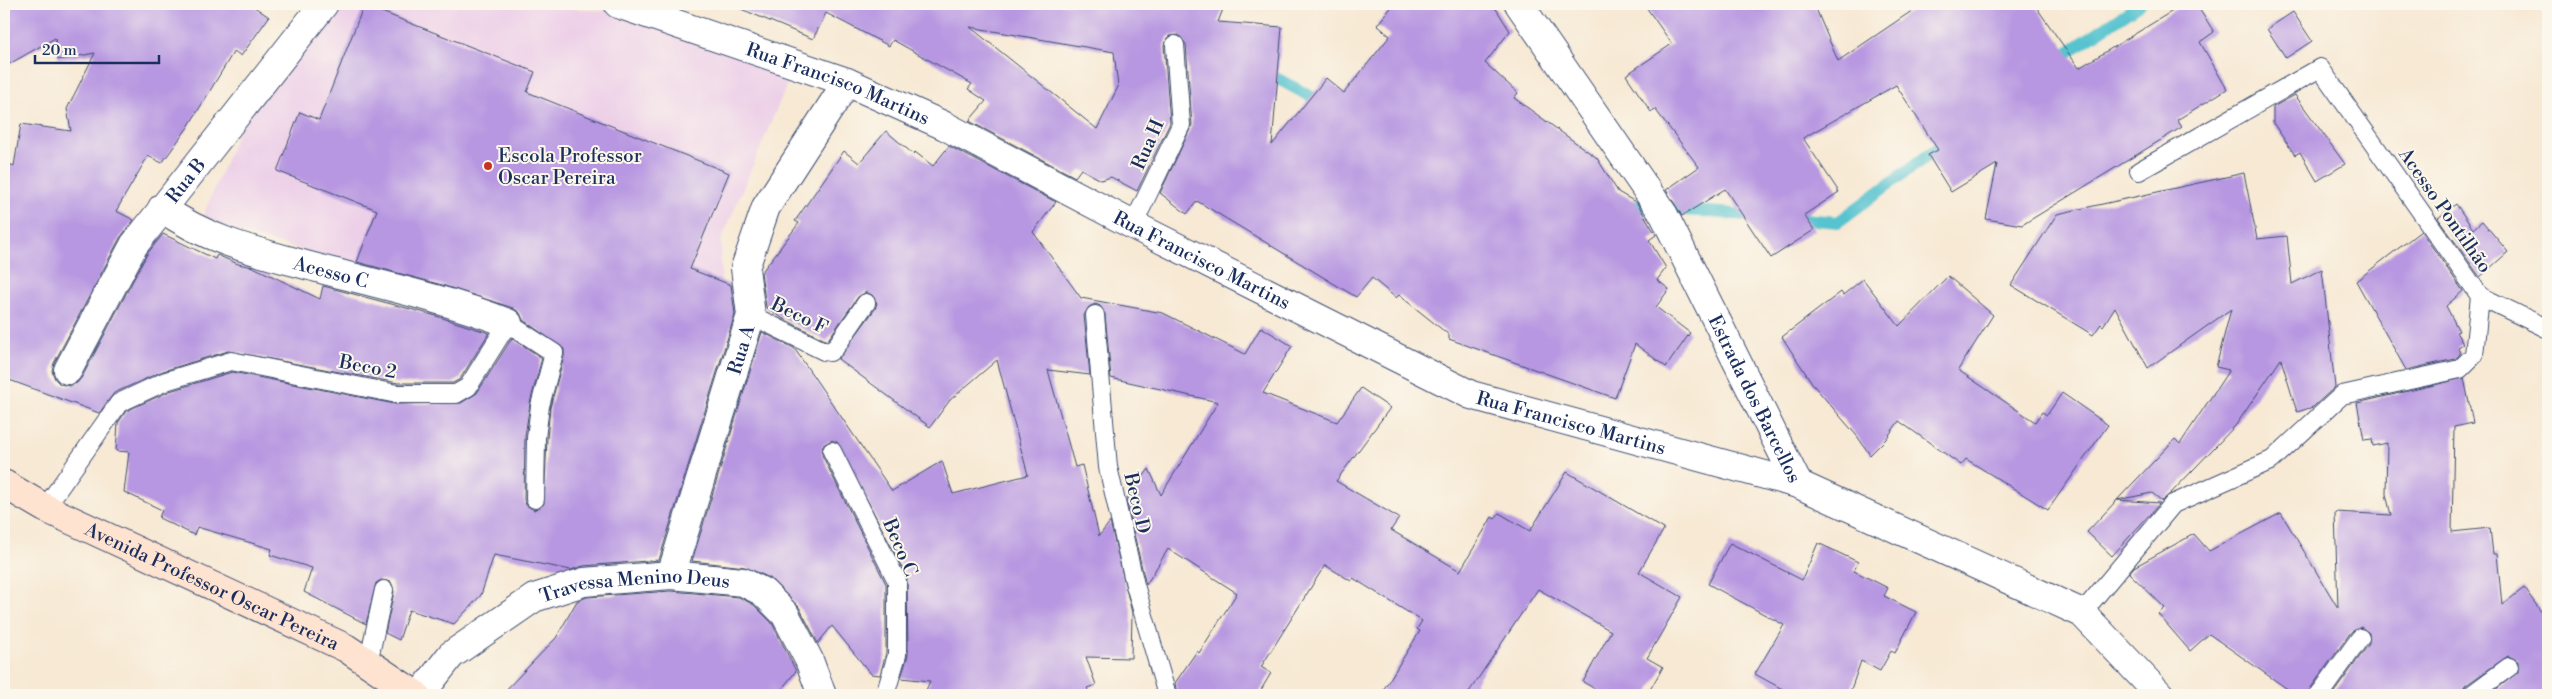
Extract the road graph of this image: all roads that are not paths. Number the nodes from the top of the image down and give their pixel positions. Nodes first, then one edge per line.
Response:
1 (324, 4) edge
2 (618, 4) edge
3 (1519, 4) edge
4 (1175, 45) dead end
5 (847, 82) junction
6 (2139, 170) dead end
7 (162, 208) junction
8 (1133, 226) junction
9 (2480, 296) junction
10 (866, 303) dead end
11 (751, 315) junction
12 (1095, 315) dead end
13 (508, 323) junction
14 (2548, 329) edge
15 (68, 370) dead end
16 (832, 451) dead end
17 (4, 484) edge
18 (1798, 484) junction
19 (535, 499) dead end
20 (45, 508) junction
21 (671, 575) junction
22 (384, 590) dead end
23 (2082, 613) junction
24 (2360, 638) dead end
25 (368, 663) junction
26 (2509, 667) dead end
27 (418, 695) edge
28 (822, 695) edge
29 (884, 695) edge
30 (1167, 695) edge
31 (2160, 695) edge
32 (2319, 695) edge
33 (2472, 695) edge

1 - 7 street, Rua B
2 - 5 street, Rua Francisco Martins
3 - 18 street, Estrada dos Barcellos
4 - 8 lane, Rua H
5 - 8 street, Rua Francisco Martins
5 - 11 street, Rua A
6 - 9 lane, Acesso Pontilhão
7 - 13 street, Acesso C
7 - 15 street, Rua B
8 - 18 street, Rua Francisco Martins
9 - 14 lane
9 - 23 lane, Acesso Pontilhão
10 - 11 lane, Beco F
11 - 21 street, Rua A
12 - 30 lane, Beco D
13 - 19 lane
13 - 20 lane, Beco 2
16 - 29 lane, Beco C
17 - 20 main road, Avenida Professor Oscar Pereira
18 - 23 street, Estrada dos Barcellos
20 - 25 main road, Avenida Professor Oscar Pereira
21 - 27 street, Travessa Menino Deus
21 - 28 street, Travessa Menino Deus
22 - 25 lane
23 - 31 street, Estrada dos Barcellos
24 - 32 lane
25 - 27 main road, Avenida Professor Oscar Pereira
26 - 33 lane

